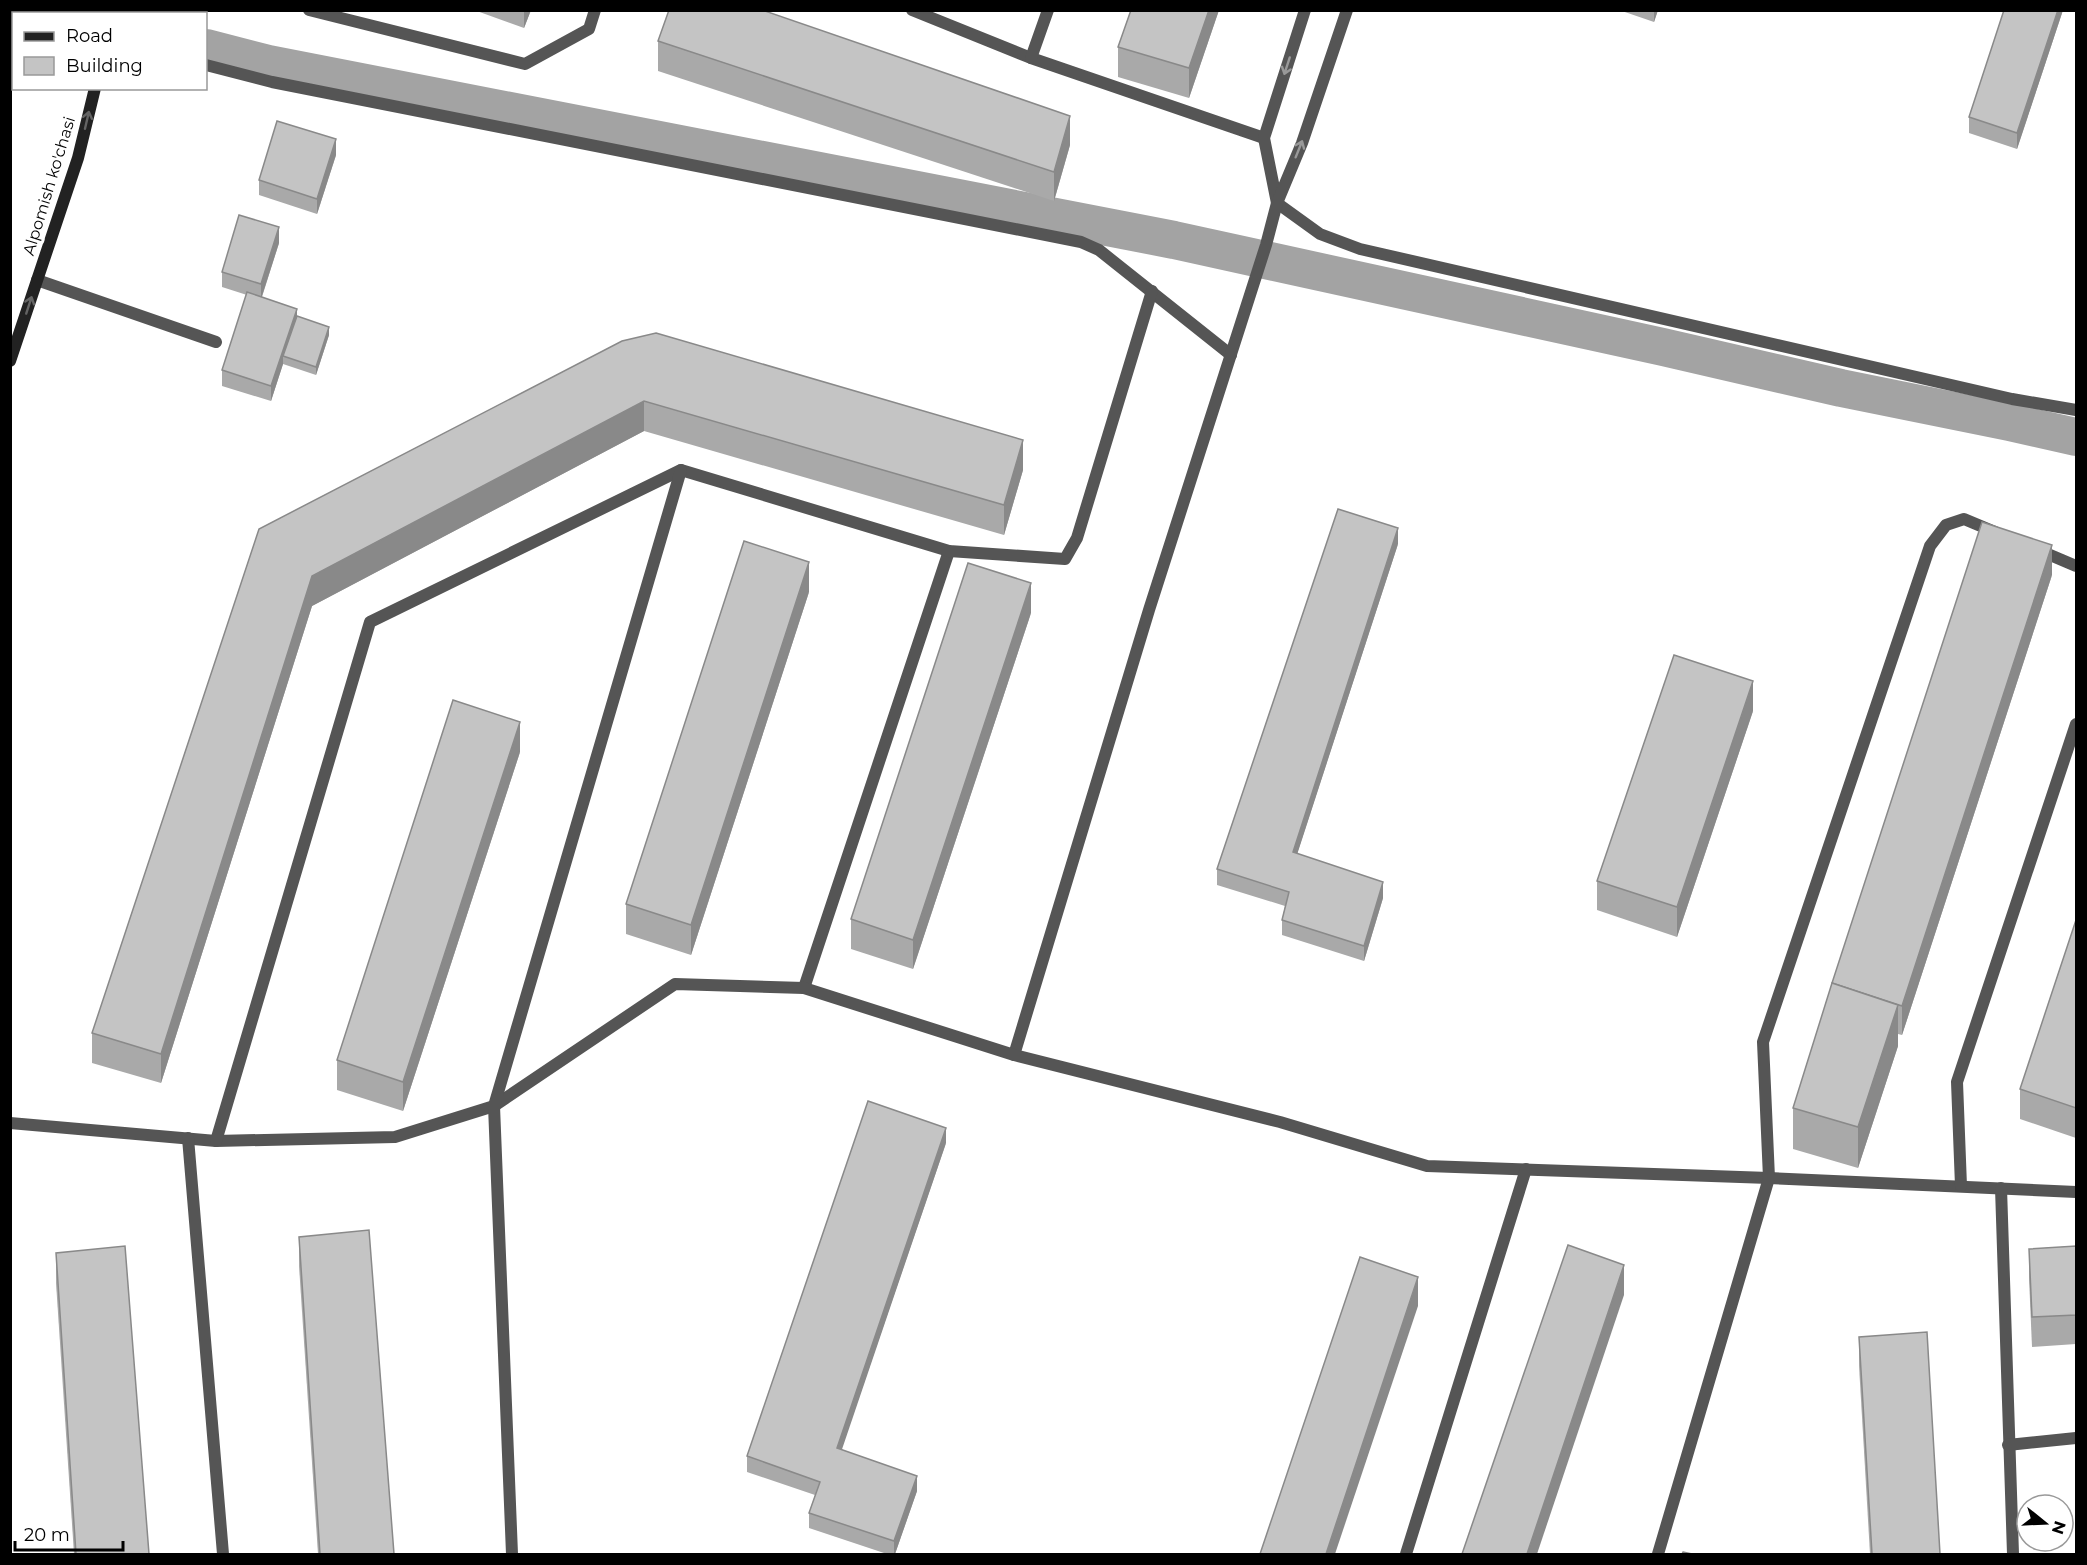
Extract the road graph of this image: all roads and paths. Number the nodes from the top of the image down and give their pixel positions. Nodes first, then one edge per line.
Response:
1 (309, 10) edge
2 (595, 10) edge
3 (912, 10) edge
4 (1048, 10) edge
5 (1305, 10) edge
6 (1347, 10) edge
7 (1031, 58) junction
8 (207, 65) edge
9 (95, 90) edge
10 (1264, 138) junction
11 (1276, 203) junction
12 (37, 280) junction
13 (1152, 291) junction
14 (216, 342) dead end
15 (1231, 355) junction
16 (10, 361) edge
17 (2076, 410) edge
18 (681, 470) junction
19 (2005, 536) edge
20 (2025, 545) edge
21 (949, 551) junction
22 (2076, 566) edge
23 (2076, 723) edge
24 (804, 988) junction
25 (1014, 1055) junction
26 (494, 1106) junction
27 (10, 1123) edge
28 (188, 1138) junction
29 (216, 1141) junction
30 (1526, 1169) junction
31 (1769, 1178) junction
32 (1961, 1186) junction
33 (2001, 1188) junction
34 (2076, 1192) edge
35 (2076, 1438) edge
36 (2008, 1445) junction
37 (223, 1554) edge
38 (512, 1554) edge
39 (1406, 1554) edge
40 (1658, 1554) edge
41 (2013, 1554) edge

1 - 2 lane
3 - 7 lane
4 - 7 lane
5 -> 10 lane
11 -> 6 lane
7 - 10 lane
8 - 13 lane
12 -> 9 main road, Alpomish ko'chasi
10 - 11 lane
11 - 15 lane
11 - 17 lane
12 - 14 lane
16 -> 12 main road, Alpomish ko'chasi
13 - 15 lane
13 - 21 lane
15 - 25 lane
18 - 21 lane
18 - 26 lane
18 - 29 lane
19 - 31 lane
20 - 22 lane
21 - 24 lane
23 - 32 lane
24 - 25 lane
24 - 26 lane
25 - 30 lane
26 - 29 lane
26 - 38 lane
27 - 28 lane
28 - 29 lane
28 - 37 lane
30 - 31 lane
30 - 39 lane
31 - 32 lane
31 - 40 lane
32 - 33 lane
33 - 34 lane
33 - 36 lane
35 - 36 lane
36 - 41 lane

